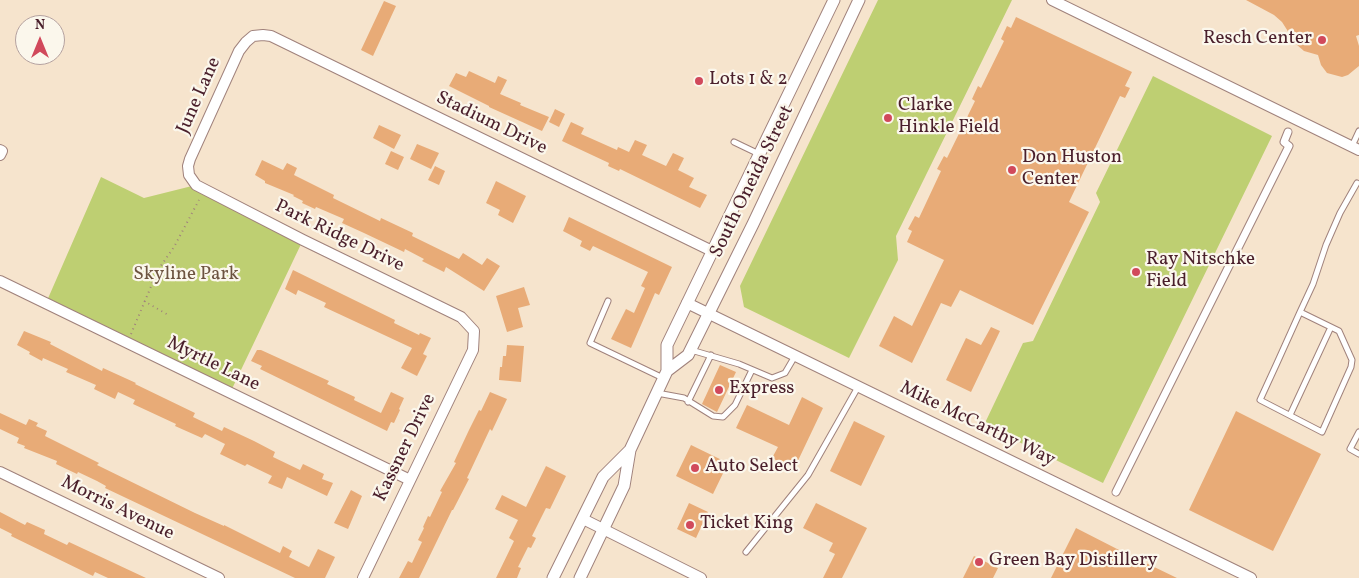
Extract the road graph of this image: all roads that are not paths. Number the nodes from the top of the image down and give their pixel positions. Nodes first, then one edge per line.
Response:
1 (834, 0) edge
2 (859, 0) edge
3 (1052, 0) edge
4 (253, 36) joint
5 (1359, 131) edge
6 (1288, 132) dead end
7 (734, 142) dead end
8 (1355, 148) edge
9 (0, 150) edge
10 (0, 154) edge
11 (759, 154) junction
12 (190, 175) joint
13 (1359, 177) edge
14 (1358, 183) edge
15 (712, 251) junction
16 (0, 281) edge
17 (608, 301) dead end
18 (687, 303) junction
19 (1300, 312) junction
20 (708, 313) junction
21 (1331, 327) junction
22 (474, 331) joint
23 (690, 350) junction
24 (711, 355) junction
25 (795, 356) junction
26 (752, 370) junction
27 (666, 374) junction
28 (858, 386) junction
29 (657, 393) junction
30 (688, 402) junction
31 (1290, 415) junction
32 (1359, 432) edge
33 (630, 450) junction
34 (1359, 454) edge
35 (0, 472) edge
36 (410, 480) junction
37 (1116, 492) dead end
38 (583, 519) junction
39 (604, 530) junction
40 (746, 552) dead end
41 (219, 578) edge
42 (363, 578) edge
43 (554, 578) edge
44 (580, 578) edge
45 (701, 578) edge
46 (1251, 578) edge

1 - 11 street, South Oneida Street
2 - 20 street, South Oneida Street
3 - 8 street
4 - 12 street, June Lane
4 - 15 street, Stadium Drive
5 - 8 lane
6 - 37 street
7 - 11 lane
9 - 10 street
11 - 15 street, South Oneida Street
12 - 22 street, Park Ridge Drive
13 - 14 lane
14 - 19 lane
15 - 18 street, South Oneida Street
16 - 36 street, Myrtle Lane
17 - 27 lane
18 - 20 street, Mike McCarthy Way
18 - 27 street, South Oneida Street
19 - 21 lane
19 - 31 lane
20 - 23 street, South Oneida Street
20 - 25 street, Mike McCarthy Way
21 - 31 lane
21 - 31 lane
22 - 36 street, Kassner Drive
23 - 24 lane
23 - 27 street, South Oneida Street
24 - 26 lane
24 - 30 lane
25 - 26 lane
25 - 28 street, Mike McCarthy Way
26 - 30 lane
27 - 29 street, South Oneida Street
28 - 40 lane
28 - 46 street, Mike McCarthy Way
29 - 30 lane
29 - 33 street, South Oneida Street
32 - 34 lane
33 - 38 street, South Oneida Street
33 - 39 street, South Oneida Street
35 - 41 street, Morris Avenue
36 - 42 street, Kassner Drive
38 - 39 street
38 - 43 street, South Oneida Street
39 - 44 street, South Oneida Street
39 - 45 street

